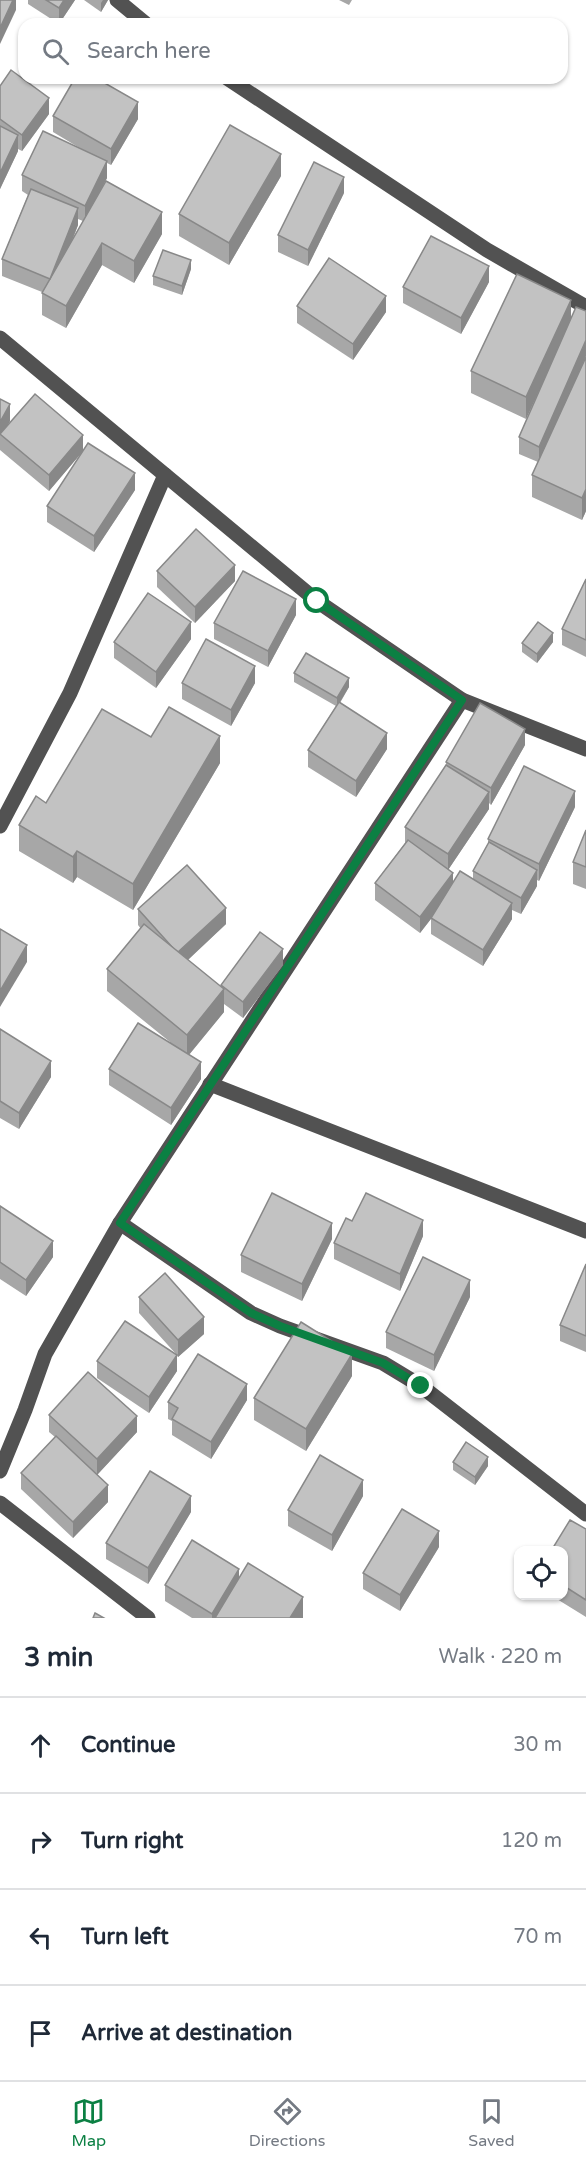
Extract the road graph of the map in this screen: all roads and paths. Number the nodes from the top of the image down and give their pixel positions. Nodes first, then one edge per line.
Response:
1 (117, 0) edge
2 (139, 18) edge
3 (236, 84) edge
4 (586, 307) edge
5 (0, 338) edge
6 (165, 476) junction
7 (462, 700) junction
8 (586, 749) edge
9 (0, 826) edge
10 (210, 1084) junction
11 (120, 1223) junction
12 (586, 1231) edge
13 (0, 1471) edge
14 (0, 1503) edge
15 (586, 1514) edge
16 (148, 1618) edge

1 - 2 street
3 - 4 street
5 - 6 street
6 - 7 street
6 - 9 street
7 - 8 street
7 - 10 street
10 - 11 street
10 - 12 street
11 - 13 street
11 - 15 street
14 - 16 street

